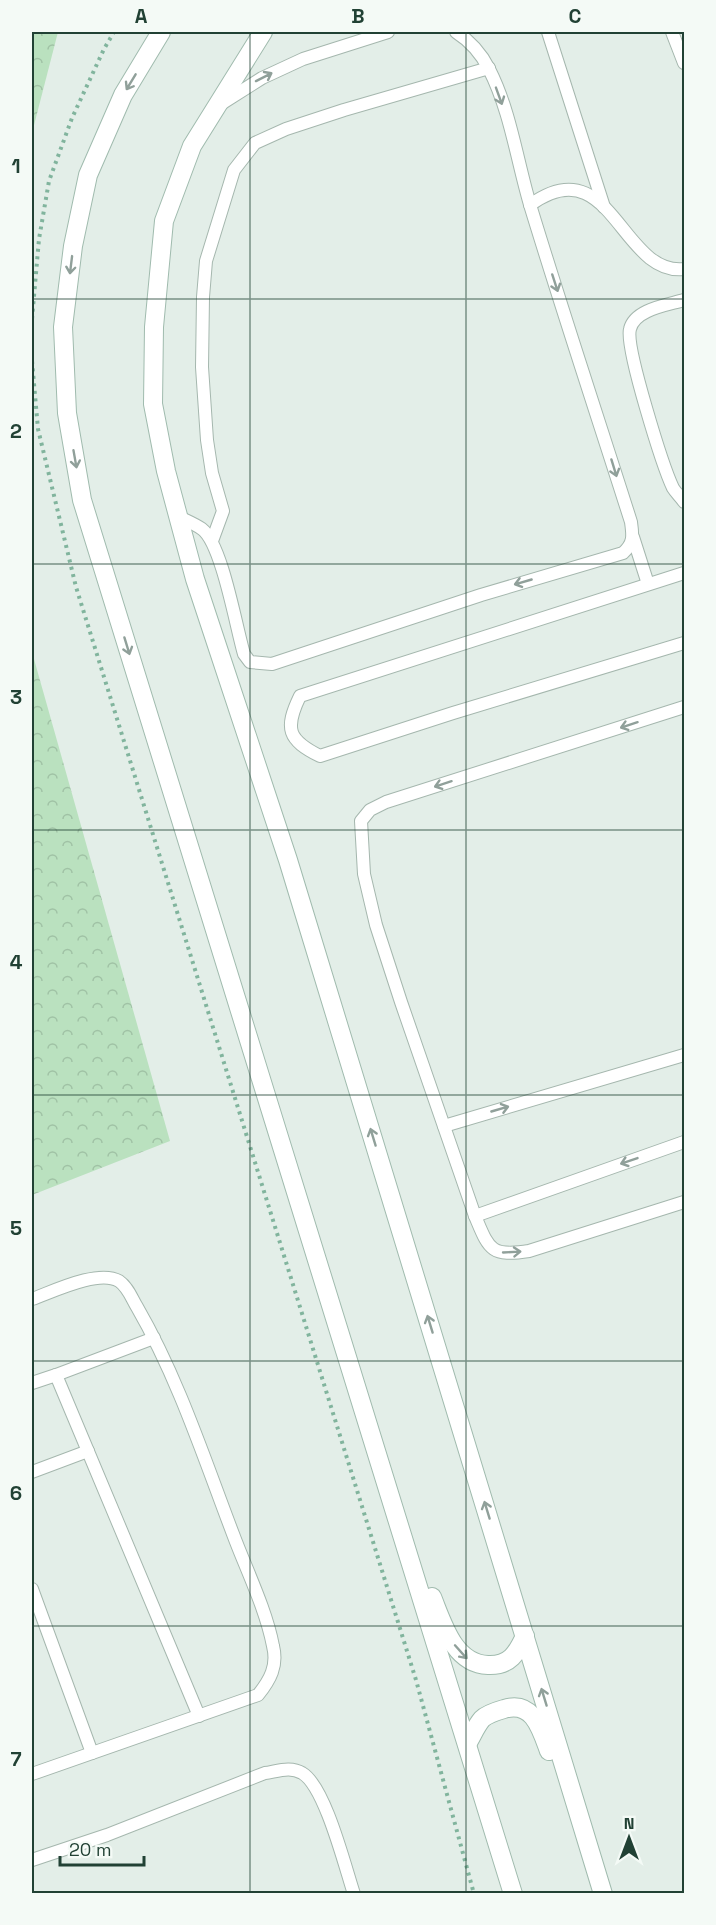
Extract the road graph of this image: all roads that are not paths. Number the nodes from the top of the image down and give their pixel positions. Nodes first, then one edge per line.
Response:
1 (161, 32) edge
2 (263, 32) edge
3 (388, 32) edge
4 (456, 32) edge
5 (548, 32) edge
6 (672, 32) edge
7 (684, 63) edge
8 (489, 68) junction
9 (215, 108) junction
10 (530, 205) junction
11 (604, 207) junction
12 (684, 268) edge
13 (684, 300) edge
14 (684, 502) edge
15 (177, 516) junction
16 (633, 537) junction
17 (212, 541) junction
18 (684, 573) edge
19 (648, 584) junction
20 (684, 643) edge
21 (684, 707) edge
22 (684, 1055) edge
23 (444, 1126) junction
24 (684, 1142) edge
25 (684, 1202) edge
26 (475, 1216) junction
27 (32, 1299) edge
28 (154, 1338) junction
29 (56, 1375) junction
30 (32, 1383) edge
31 (88, 1451) junction
32 (32, 1472) edge
33 (393, 1505) junction
34 (32, 1589) edge
35 (525, 1636) junction
36 (199, 1716) junction
37 (467, 1744) junction
38 (92, 1753) junction
39 (32, 1774) edge
40 (32, 1860) edge
41 (354, 1893) edge
42 (513, 1893) edge
43 (602, 1893) edge

1 -> 33 street
2 - 9 street
9 -> 3 lane
4 - 8 lane
5 - 11 lane
6 - 7 lane
8 -> 10 lane
8 - 17 lane
9 - 15 street
10 - 11 lane
10 -> 16 lane
11 - 12 lane
13 - 14 lane
15 - 17 lane
35 -> 15 street
16 -> 17 lane
16 - 19 lane
18 - 19 lane
19 - 20 lane
21 -> 23 lane
23 -> 22 lane
23 - 26 lane
24 -> 26 lane
26 -> 25 lane
27 - 28 lane
28 - 29 lane
28 - 36 lane
29 - 30 lane
29 - 31 lane
31 - 32 lane
31 - 36 lane
33 -> 35 street
33 - 37 street
34 - 38 lane
43 -> 35 street
36 - 38 lane
37 - 42 street
37 - 43 street
38 - 39 lane
40 - 41 lane

